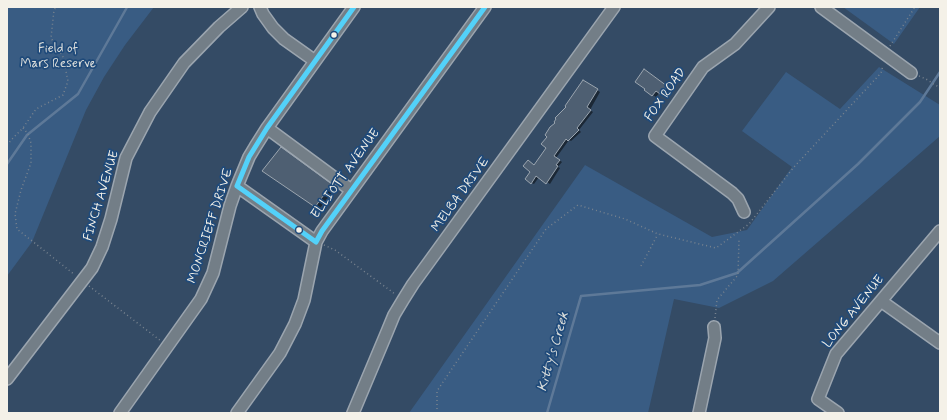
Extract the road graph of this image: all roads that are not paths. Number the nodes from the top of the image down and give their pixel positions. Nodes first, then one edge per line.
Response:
1 (242, 7) edge
2 (260, 7) edge
3 (354, 7) edge
4 (485, 7) edge
5 (614, 7) edge
6 (769, 7) edge
7 (821, 7) edge
8 (315, 61) junction
9 (912, 72) dead end
10 (267, 128) junction
11 (237, 186) junction
12 (351, 190) junction
13 (744, 212) dead end
14 (940, 231) edge
15 (316, 242) junction
16 (881, 301) junction
17 (714, 327) road end
18 (940, 343) edge
19 (7, 379) edge
20 (120, 413) edge
21 (237, 413) edge
22 (353, 413) edge
23 (699, 413) edge
24 (838, 413) edge

1 - 19 street, FINCH AVENUE
2 - 8 street
3 - 8 street, MONCRIEFF DRIVE
4 - 12 street, ELLIOTT AVENUE
5 - 22 street, MELBA DRIVE
6 - 13 street, FOX ROAD
7 - 9 street
8 - 10 street, MONCRIEFF DRIVE
10 - 11 street, MONCRIEFF DRIVE
10 - 12 street
11 - 15 street
11 - 20 street, MONCRIEFF DRIVE
12 - 15 street, ELLIOTT AVENUE
14 - 16 street, LONG AVENUE
15 - 21 street, ELLIOTT AVENUE
16 - 18 street
16 - 24 street, LONG AVENUE
17 - 23 street

